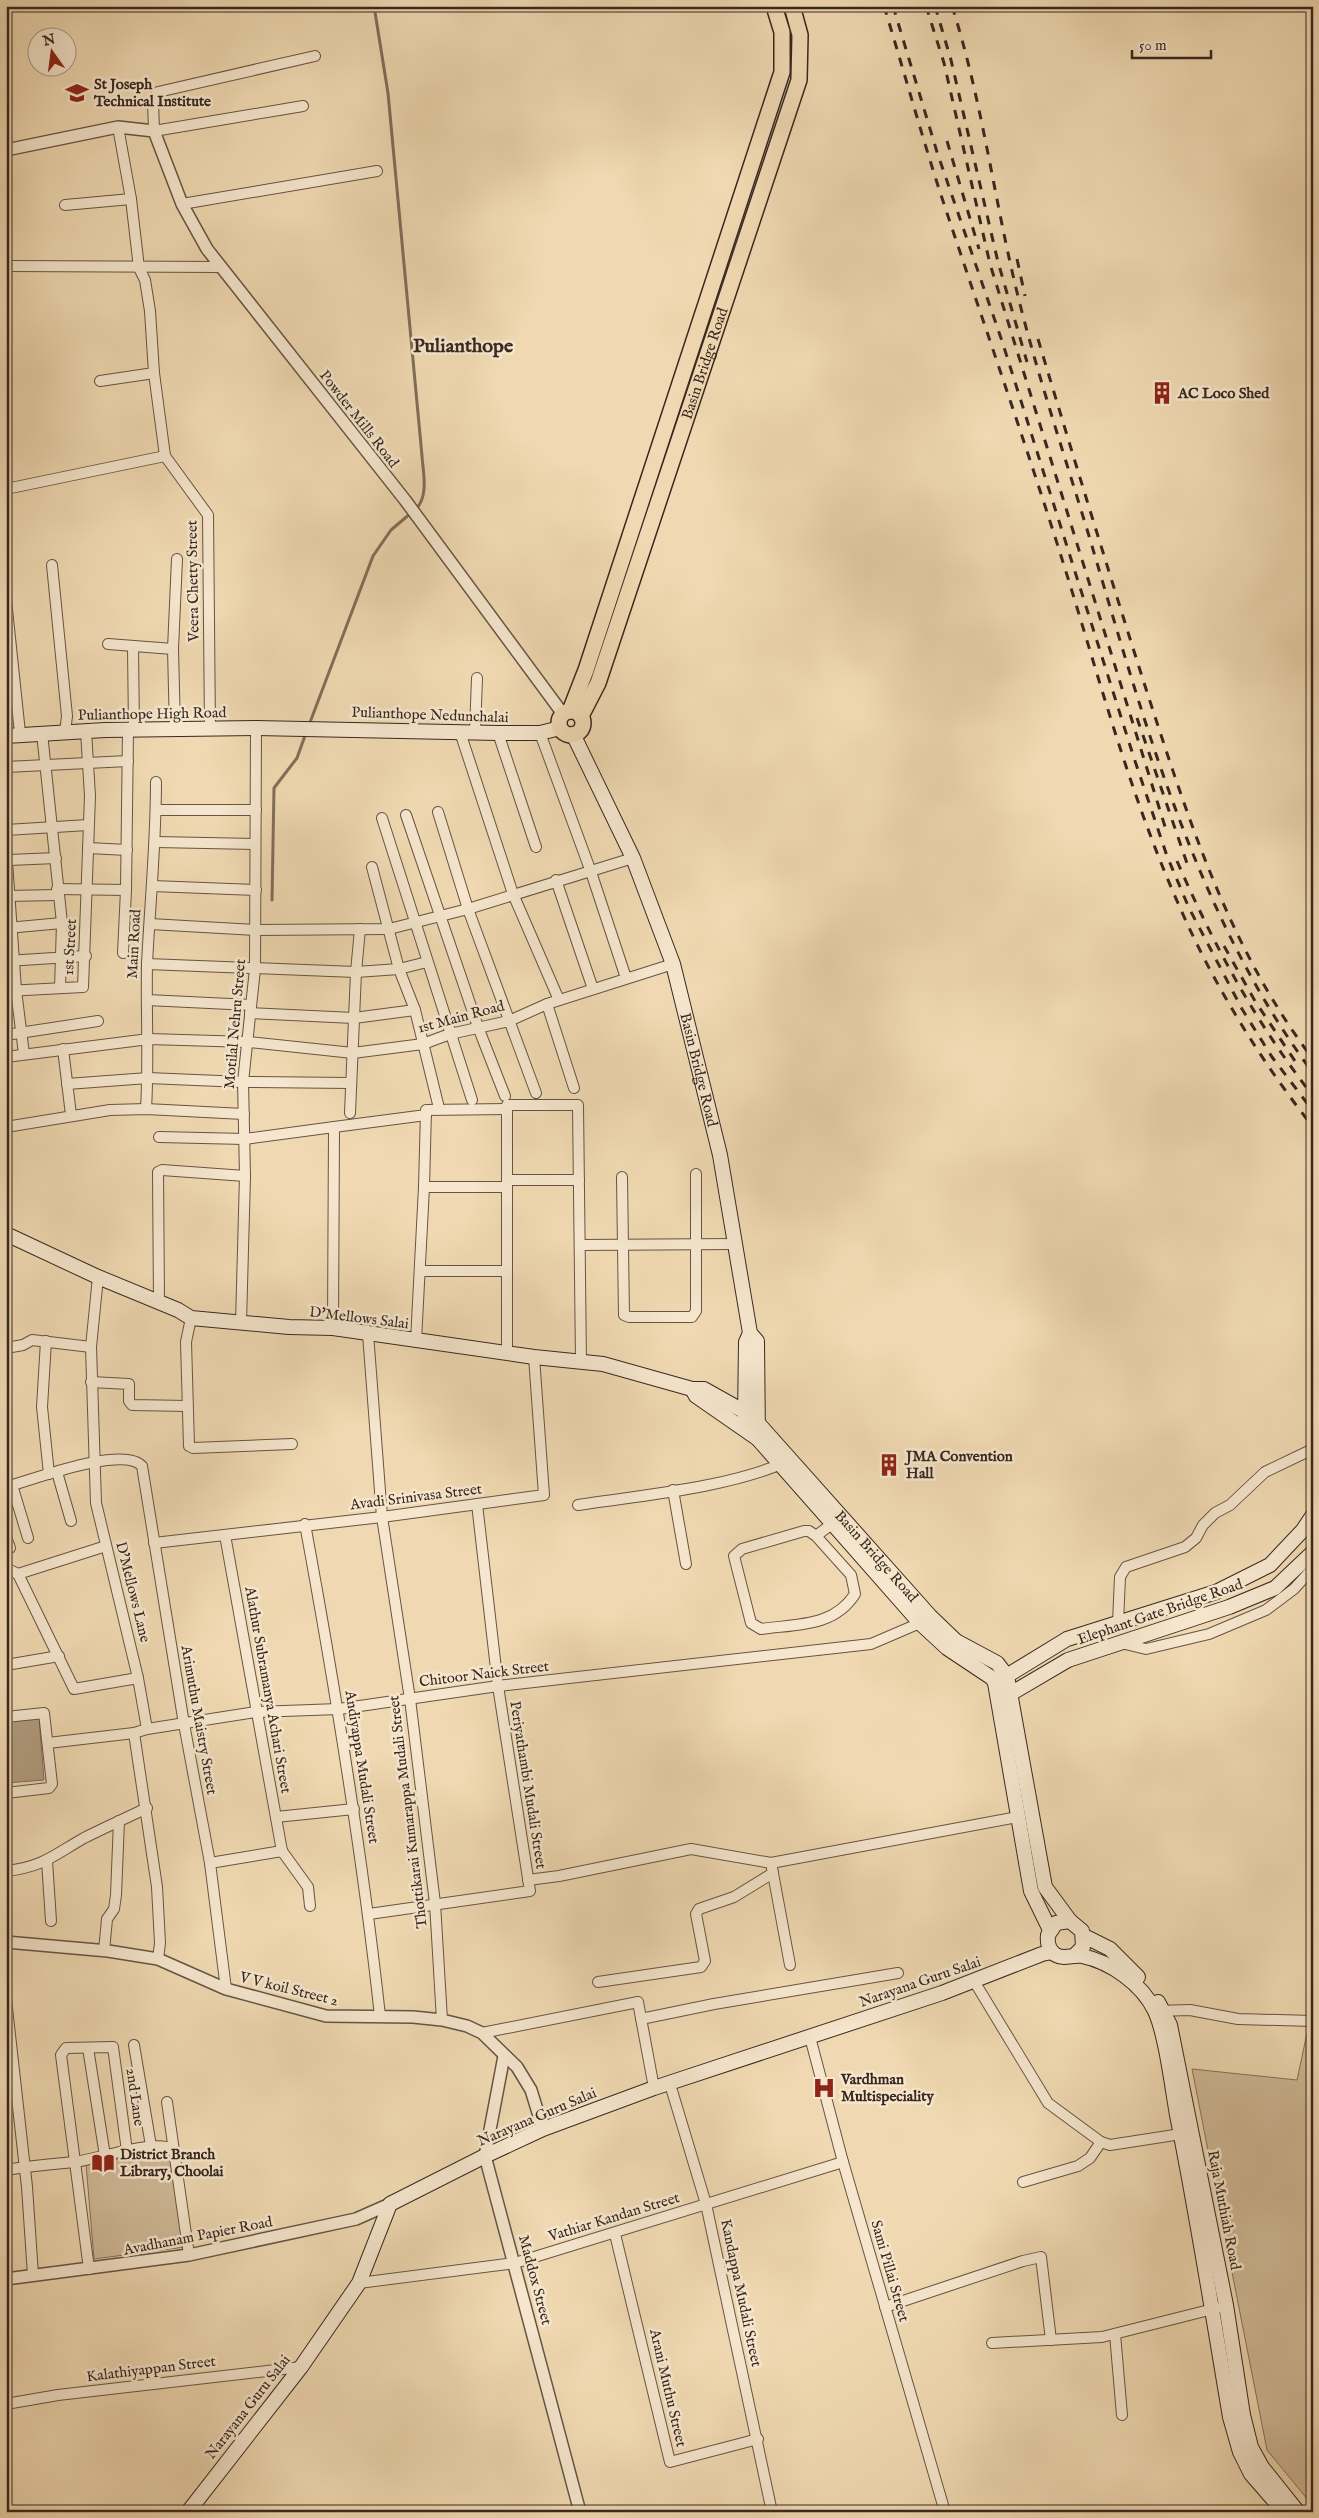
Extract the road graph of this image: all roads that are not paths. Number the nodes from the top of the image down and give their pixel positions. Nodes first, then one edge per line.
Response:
1 (774, 6) edge
2 (792, 6) edge
3 (315, 56) dead end
4 (303, 106) dead end
5 (118, 126) junction
6 (154, 131) junction
7 (6, 150) edge
8 (377, 171) dead end
9 (131, 199) junction
10 (182, 204) junction
11 (65, 205) dead end
12 (6, 266) edge
13 (221, 267) junction
14 (139, 268) junction
15 (154, 373) junction
16 (100, 381) dead end
17 (165, 456) junction
18 (6, 489) edge
19 (177, 559) dead end
20 (52, 565) dead end
21 (6, 600) edge
22 (108, 644) dead end
23 (132, 646) junction
24 (172, 649) junction
25 (478, 678) dead end
26 (569, 721) junction
27 (256, 728) junction
28 (306, 728) joint
29 (131, 730) junction
30 (175, 730) junction
31 (210, 730) junction
32 (86, 731) junction
33 (65, 732) junction
34 (460, 732) junction
35 (475, 732) junction
36 (20, 733) junction
37 (42, 733) junction
38 (498, 733) junction
39 (540, 733) junction
40 (6, 736) edge
41 (128, 761) junction
42 (88, 762) junction
43 (46, 766) junction
44 (6, 767) edge
45 (156, 782) dead end
46 (156, 810) junction
47 (256, 810) junction
48 (438, 812) dead end
49 (406, 815) dead end
50 (382, 818) dead end
51 (88, 825) junction
52 (53, 826) junction
53 (6, 830) edge
54 (156, 842) junction
55 (255, 844) junction
56 (6, 847) edge
57 (536, 847) dead end
58 (88, 848) junction
59 (127, 850) junction
60 (56, 858) junction
61 (633, 858) junction
62 (9, 860) junction
63 (372, 867) dead end
64 (591, 872) junction
65 (556, 880) junction
66 (152, 886) junction
67 (88, 890) junction
68 (126, 890) junction
69 (256, 890) junction
70 (58, 892) junction
71 (513, 894) junction
72 (7, 896) edge
73 (468, 909) junction
74 (441, 917) junction
75 (415, 922) junction
76 (62, 923) junction
77 (150, 924) junction
78 (10, 928) edge
79 (360, 929) junction
80 (389, 929) junction
81 (256, 930) junction
82 (123, 953) dead end
83 (86, 956) junction
84 (61, 957) junction
85 (10, 961) edge
86 (427, 962) junction
87 (147, 964) junction
88 (673, 964) junction
89 (255, 969) junction
90 (399, 969) junction
91 (356, 972) junction
92 (626, 978) junction
93 (60, 988) junction
94 (594, 989) junction
95 (11, 990) edge
96 (147, 1000) junction
97 (559, 1000) junction
98 (547, 1004) junction
99 (250, 1009) junction
100 (415, 1010) junction
101 (354, 1018) junction
102 (509, 1020) junction
103 (98, 1021) dead end
104 (478, 1027) junction
105 (22, 1032) junction
106 (450, 1034) junction
107 (6, 1035) edge
108 (149, 1040) junction
109 (249, 1042) junction
110 (423, 1044) junction
111 (62, 1049) junction
112 (353, 1053) junction
113 (24, 1054) junction
114 (6, 1057) edge
115 (148, 1078) junction
116 (243, 1082) junction
117 (351, 1082) junction
118 (67, 1084) junction
119 (574, 1088) dead end
120 (536, 1094) dead end
121 (505, 1096) dead end
122 (472, 1100) dead end
123 (438, 1104) dead end
124 (146, 1109) junction
125 (507, 1109) junction
126 (350, 1113) dead end
127 (244, 1114) junction
128 (71, 1115) junction
129 (426, 1115) junction
130 (6, 1127) edge
131 (334, 1127) junction
132 (159, 1137) dead end
133 (245, 1139) junction
134 (696, 1174) dead end
135 (245, 1176) junction
136 (622, 1177) dead end
137 (579, 1180) junction
138 (507, 1184) junction
139 (424, 1187) junction
140 (6, 1234) edge
141 (622, 1244) junction
142 (696, 1244) junction
143 (736, 1244) junction
144 (580, 1245) junction
145 (420, 1271) junction
146 (507, 1271) junction
147 (98, 1277) junction
148 (159, 1302) junction
149 (191, 1318) junction
150 (241, 1323) junction
151 (334, 1328) junction
152 (750, 1333) junction
153 (368, 1334) junction
154 (46, 1341) junction
155 (416, 1341) junction
156 (6, 1348) edge
157 (91, 1348) junction
158 (507, 1353) junction
159 (534, 1356) junction
160 (581, 1362) junction
161 (91, 1382) junction
162 (692, 1389) junction
163 (187, 1406) junction
164 (745, 1412) junction
165 (751, 1425) junction
166 (292, 1444) dead end
167 (1313, 1449) edge
168 (96, 1460) junction
169 (786, 1461) junction
170 (53, 1473) junction
171 (9, 1486) edge
172 (673, 1490) junction
173 (477, 1504) junction
174 (578, 1505) dead end
175 (1313, 1515) edge
176 (382, 1517) junction
177 (72, 1521) dead end
178 (833, 1523) junction
179 (306, 1524) junction
180 (225, 1535) junction
181 (816, 1536) junction
182 (6, 1537) edge
183 (28, 1538) dead end
184 (154, 1543) junction
185 (106, 1546) junction
186 (10, 1548) dead end
187 (1313, 1552) edge
188 (686, 1564) dead end
189 (6, 1568) edge
190 (1313, 1568) edge
191 (18, 1574) junction
192 (920, 1623) junction
193 (1118, 1623) junction
194 (1120, 1643) junction
195 (59, 1656) junction
196 (6, 1665) edge
197 (138, 1678) junction
198 (1001, 1679) junction
199 (498, 1686) junction
200 (1012, 1698) junction
201 (410, 1699) junction
202 (998, 1701) junction
203 (339, 1708) junction
204 (256, 1712) junction
205 (6, 1717) edge
206 (184, 1724) junction
207 (147, 1729) junction
208 (134, 1733) junction
209 (48, 1743) junction
210 (6, 1793) edge
211 (147, 1808) junction
212 (354, 1809) junction
213 (276, 1817) junction
214 (1018, 1817) junction
215 (119, 1821) junction
216 (282, 1851) junction
217 (48, 1861) junction
218 (210, 1863) junction
219 (772, 1868) junction
220 (6, 1871) edge
221 (528, 1880) junction
222 (436, 1903) junction
223 (310, 1906) dead end
224 (369, 1914) junction
225 (51, 1921) dead end
226 (1070, 1921) junction
227 (1050, 1930) junction
228 (1084, 1936) junction
229 (6, 1942) edge
230 (104, 1951) junction
231 (1052, 1952) junction
232 (1075, 1955) junction
233 (158, 1960) junction
234 (790, 1965) dead end
235 (898, 1973) dead end
236 (974, 1981) junction
237 (598, 1982) dead end
238 (226, 1989) junction
239 (6, 1999) edge
240 (1160, 2011) junction
241 (380, 2016) junction
242 (641, 2019) junction
243 (442, 2020) junction
244 (1313, 2020) edge
245 (482, 2033) junction
246 (810, 2037) junction
247 (134, 2045) dead end
248 (88, 2048) junction
249 (504, 2056) junction
250 (670, 2084) junction
251 (654, 2088) junction
252 (167, 2102) dead end
253 (543, 2129) junction
254 (1181, 2134) junction
255 (1101, 2142) junction
256 (151, 2146) junction
257 (172, 2148) junction
258 (128, 2151) junction
259 (105, 2156) junction
260 (485, 2156) junction
261 (76, 2162) junction
262 (844, 2162) junction
263 (25, 2166) junction
264 (6, 2170) edge
265 (1023, 2182) dead end
266 (390, 2204) junction
267 (706, 2204) junction
268 (615, 2234) junction
269 (189, 2255) junction
270 (515, 2263) junction
271 (89, 2269) junction
272 (33, 2275) junction
273 (6, 2279) edge
274 (359, 2283) junction
275 (1226, 2305) junction
276 (885, 2307) junction
277 (1212, 2309) junction
278 (1115, 2334) junction
279 (1052, 2340) junction
280 (992, 2343) dead end
281 (301, 2367) junction
282 (6, 2404) edge
283 (1122, 2416) dead end
284 (758, 2439) junction
285 (188, 2512) edge
286 (580, 2512) edge
287 (772, 2512) edge
288 (945, 2512) edge
289 (1284, 2512) edge
290 (1298, 2512) edge

1 - 26 main road, Basin Bridge Road
2 - 26 main road, Basin Bridge Road
3 - 6 street
4 - 6 street
5 - 6 street
5 - 7 street
5 - 9 street, Veera Chetty Street
6 - 10 street, Powder Mills Road
8 - 10 street
9 - 11 street
9 - 14 street, Veera Chetty Street
10 - 13 street, Powder Mills Road
12 - 14 street
13 - 14 street
13 - 26 street, Powder Mills Road
14 - 15 street, Veera Chetty Street
15 - 16 street
15 - 17 street, Veera Chetty Street
17 - 18 street
17 - 31 street, Veera Chetty Street
19 - 24 street
20 - 33 street
21 - 36 street
22 - 23 street
23 - 24 street
23 - 29 street
24 - 30 street
25 - 35 street
26 - 39 main road, Pulianthope Nedunchalai
26 - 61 main road, Basin Bridge Road
27 - 28 main road, Pulianthope High Road
27 - 31 main road, Pulianthope High Road
27 - 47 street, Motilal Nehru Street
28 - 34 main road, Pulianthope Nedunchalai
29 - 30 main road, Pulianthope High Road
29 - 32 main road, Pulianthope High Road
29 - 41 street
30 - 31 main road, Pulianthope High Road
32 - 33 main road, Pulianthope High Road
32 - 42 street, 1st Street
33 - 37 main road, Pulianthope High Road
34 - 35 main road, Pulianthope Nedunchalai
34 - 71 street
35 - 38 main road, Pulianthope Nedunchalai
36 - 37 main road, Pulianthope High Road
36 - 40 main road, Pulianthope High Road
37 - 43 street
38 - 39 main road, Pulianthope Nedunchalai
38 - 57 street
39 - 64 street
41 - 42 street
41 - 59 street
42 - 43 street
42 - 51 street, 1st Street
43 - 44 street
43 - 52 street
45 - 46 street, Main Road
46 - 47 street
46 - 54 street, Main Road
47 - 55 street, Motilal Nehru Street
48 - 73 street
49 - 74 street
50 - 75 street
51 - 52 street
51 - 58 street, 1st Street
52 - 53 street
52 - 60 street
54 - 55 street
54 - 66 street, Main Road
55 - 69 street, Motilal Nehru Street
56 - 62 street
58 - 59 street
58 - 67 street, 1st Street
59 - 68 street
60 - 62 street
60 - 70 street
61 - 64 street
61 - 88 main road, Basin Bridge Road
62 - 72 street
63 - 80 street
64 - 65 street
64 - 92 street
65 - 71 street
65 - 94 street
66 - 69 street
66 - 77 street, Main Road
67 - 68 street
67 - 70 street
67 - 83 street, 1st Street
68 - 82 street
69 - 81 street, Motilal Nehru Street
70 - 72 street
70 - 76 street
71 - 73 street
71 - 97 street
72 - 78 street
73 - 74 street
73 - 102 street
74 - 75 street
74 - 104 street
75 - 80 street
75 - 86 street
76 - 78 street
76 - 84 street
77 - 81 street
77 - 87 street, Main Road
78 - 85 street
79 - 80 street
79 - 81 street
79 - 91 street
80 - 90 street
81 - 89 street, Motilal Nehru Street
83 - 84 street
83 - 93 street, 1st Street
84 - 85 street
84 - 93 street
85 - 95 street
86 - 90 street
86 - 106 street
87 - 89 street
87 - 96 street, Main Road
88 - 92 street, 1st Main Road
88 - 143 main road, Basin Bridge Road
89 - 91 street
89 - 99 street, Motilal Nehru Street
90 - 91 street
90 - 100 street
91 - 101 street
92 - 94 street, 1st Main Road
93 - 95 street, 1st Street
94 - 97 street, 1st Main Road
95 - 105 street
96 - 99 street
96 - 108 street, Main Road
97 - 98 street, 1st Main Road
98 - 102 street, 1st Main Road
98 - 119 street
99 - 101 street
99 - 109 street, Motilal Nehru Street
100 - 101 street
100 - 110 street
101 - 112 street
102 - 104 street, 1st Main Road
102 - 120 street
103 - 105 street
104 - 106 street, 1st Main Road
104 - 121 street
105 - 107 street
105 - 113 street
106 - 110 street, 1st Main Road
106 - 122 street
108 - 109 street, 1st Main Road
108 - 111 street
108 - 115 street, Main Road
109 - 112 street, 1st Main Road
109 - 116 street, Motilal Nehru Street
110 - 112 street, 1st Main Road
110 - 123 street
111 - 113 street
111 - 118 street
112 - 117 street
113 - 114 street
115 - 116 street
115 - 118 street
115 - 124 street, Main Road
116 - 117 street
116 - 127 street, Motilal Nehru Street
117 - 126 street
118 - 128 street
124 - 127 street
124 - 128 street
125 - 129 street
125 - 137 street
125 - 138 street
127 - 133 street, Motilal Nehru Street
128 - 130 street
129 - 131 street
129 - 139 street
131 - 133 street
131 - 151 street
132 - 133 street
133 - 135 street, Motilal Nehru Street
134 - 142 street
135 - 148 street
135 - 150 street, Motilal Nehru Street
136 - 141 street
137 - 138 street
137 - 144 street
138 - 139 street
138 - 146 street
139 - 145 street
140 - 147 main road, D'Mellows Salai
141 - 142 street
141 - 142 street
141 - 144 street
142 - 143 street
143 - 152 main road, Basin Bridge Road
144 - 160 street
145 - 146 street
145 - 155 street
146 - 158 street
147 - 148 main road, D'Mellows Salai
147 - 157 street, D'Mellows Lane
148 - 149 main road, D'Mellows Salai
149 - 150 main road, D'Mellows Salai
149 - 163 street
150 - 151 main road, D'Mellows Salai
151 - 153 main road, D'Mellows Salai
152 - 164 main road
152 - 165 main road, Basin Bridge Road
153 - 155 main road, D'Mellows Salai
153 - 176 street, Thottikarai Kumarappa Mudali Street
154 - 156 street
154 - 157 street
154 - 170 street
155 - 158 main road, D'Mellows Salai
157 - 161 street, D'Mellows Lane
158 - 159 main road, D'Mellows Salai
159 - 160 main road, D'Mellows Salai
159 - 173 street, Avadi Srinivasa Street
160 - 162 main road, D'Mellows Salai
161 - 163 street
161 - 168 street, D'Mellows Lane
162 - 164 main road, D'Mellows Salai
162 - 165 main road, D'Mellows Salai
163 - 166 street
164 - 165 main road, Basin Bridge Road
165 - 169 main road, Basin Bridge Road
165 - 169 main road, Basin Bridge Road
167 - 193 street
168 - 170 street
168 - 184 street, Arimuthu Maistry Street
168 - 185 street, D'Mellows Lane
169 - 172 street
169 - 178 main road
169 - 198 main road, Basin Bridge Road
170 - 171 street
170 - 177 street
171 - 183 street
172 - 174 street
172 - 188 street
173 - 176 street, Avadi Srinivasa Street
173 - 199 street, Periyathambi Mudali Street
175 - 193 main road, Elephant Gate Bridge Road
176 - 179 street, Avadi Srinivasa Street
176 - 201 street, Thottikarai Kumarappa Mudali Street
178 - 181 street
178 - 192 main road
179 - 180 street, Avadi Srinivasa Street
179 - 203 street, Andiyappa Mudali Street
180 - 184 street, Avadi Srinivasa Street
180 - 204 street, Alathur Subramanya Achari Street
181 - 181 street
182 - 186 street
184 - 206 street, Arimuthu Maistry Street
185 - 191 street
185 - 197 street, D'Mellows Lane
187 - 194 main road, Elephant Gate Bridge Road
189 - 191 street
190 - 194 street
191 - 195 street
192 - 198 main road
192 - 199 street, Chitoor Naick Street
193 - 198 main road, Elephant Gate Bridge Road
194 - 200 main road, Elephant Gate Bridge Road
195 - 196 street
195 - 197 street
197 - 207 street, D'Mellows Lane
198 - 200 main road
198 - 202 main road
199 - 201 street, Chitoor Naick Street
199 - 221 street, Periyathambi Mudali Street
200 - 202 main road, Elephant Gate Bridge Road
200 - 226 main road
201 - 203 street, Chitoor Naick Street
201 - 222 street, Thottikarai Kumarappa Mudali Street
202 - 214 main road
203 - 204 street, Chitoor Naick Street
203 - 212 street, Andiyappa Mudali Street
204 - 206 street, Chitoor Naick Street
204 - 213 street, Alathur Subramanya Achari Street
205 - 209 street
206 - 207 street, Chitoor Naick Street
206 - 218 street, Arimuthu Maistry Street
207 - 208 street, Chitoor Naick Street
208 - 209 street, Chitoor Naick Street
208 - 211 street
209 - 210 street
211 - 215 street
211 - 233 street
212 - 213 street
212 - 224 street, Andiyappa Mudali Street
213 - 216 street, Alathur Subramanya Achari Street
214 - 219 street
214 - 227 main road
215 - 217 street
215 - 230 street
216 - 218 street
216 - 223 street
217 - 220 street
217 - 225 street
218 - 238 street, Arimuthu Maistry Street
219 - 221 street
219 - 234 street
219 - 237 street
221 - 222 street, Periyathambi Mudali Street
222 - 224 street
222 - 243 street, Thottikarai Kumarappa Mudali Street
224 - 241 street, Andiyappa Mudali Street
226 - 227 main road
226 - 228 main road
227 - 231 main road
228 - 232 main road
228 - 240 main road, Raja Muthiah Road
229 - 230 street, V V koil Street 2
230 - 233 street, V V koil Street 2
231 - 232 main road
231 - 236 main road, Narayana Guru Salai
232 - 240 main road, Raja Muthiah Road
233 - 238 street, V V koil Street 2
235 - 242 street
236 - 246 main road, Narayana Guru Salai
236 - 255 street
238 - 241 street, V V koil Street 2
239 - 263 street
240 - 244 street
240 - 254 main road, Raja Muthiah Road
240 - 275 main road, Raja Muthiah Road
241 - 243 street, V V koil Street 2
242 - 245 street
242 - 251 street
243 - 245 street, V V koil Street 2
245 - 249 street, V V koil Street 2
246 - 250 main road, Narayana Guru Salai
246 - 262 street, Sami Pillai Street
247 - 256 street
248 - 258 street, 2nd Lane
248 - 259 street
248 - 261 street
249 - 253 street, V V koil Street 2
249 - 260 street, Maddox Street
250 - 251 main road, Narayana Guru Salai
250 - 267 street, Kandappa Mudali Street
251 - 253 main road, Narayana Guru Salai
252 - 257 street
253 - 260 main road, Narayana Guru Salai
254 - 255 street
254 - 277 main road, Raja Muthiah Road
255 - 265 street
256 - 257 street
256 - 258 street
257 - 269 street
258 - 259 street
259 - 261 street
260 - 266 main road, Narayana Guru Salai
260 - 270 street, Maddox Street
261 - 263 street
261 - 271 street
262 - 267 street, Vathiar Kandan Street
262 - 276 street, Sami Pillai Street
263 - 264 street
263 - 272 street
266 - 269 street, Avadhanam Papier Road
266 - 274 main road, Narayana Guru Salai
267 - 268 street, Vathiar Kandan Street
267 - 284 street, Kandappa Mudali Street
268 - 270 street, Vathiar Kandan Street
268 - 284 street, Arani Muthu Street
269 - 271 street, Avadhanam Papier Road
270 - 274 street, Vathiar Kandan Street
270 - 286 street, Maddox Street
271 - 272 street, Avadhanam Papier Road
272 - 273 street, Avadhanam Papier Road
274 - 281 main road, Narayana Guru Salai
275 - 277 street
275 - 290 main road, Raja Muthiah Road
276 - 279 street
276 - 288 street, Sami Pillai Street
277 - 278 street
277 - 289 main road, Raja Muthiah Road
278 - 279 street
278 - 283 street
279 - 280 street
281 - 282 street, Kalathiyappan Street
281 - 285 main road, Narayana Guru Salai
284 - 287 street, Kandappa Mudali Street

